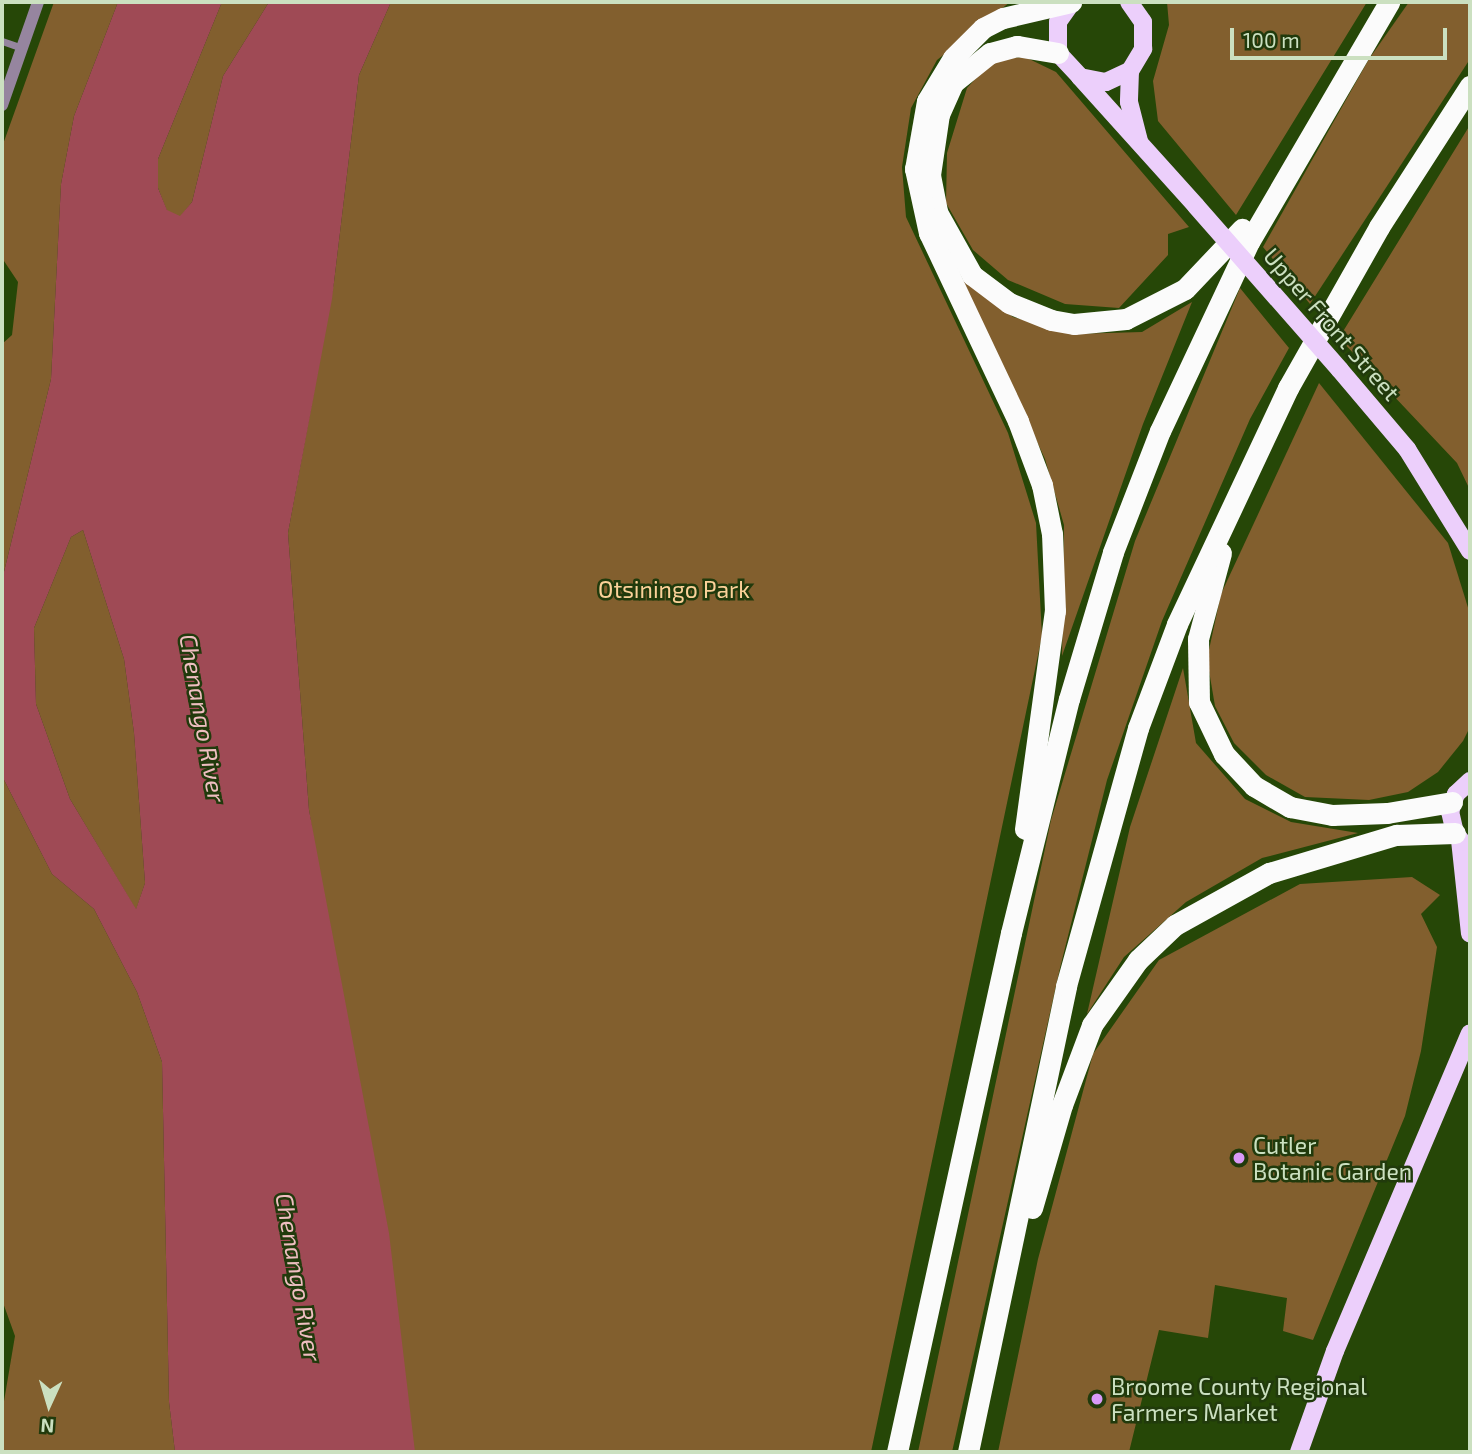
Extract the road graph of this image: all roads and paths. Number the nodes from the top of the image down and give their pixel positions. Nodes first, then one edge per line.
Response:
1 (38, 2) edge
2 (1071, 2) edge
3 (1129, 2) edge
4 (1149, 2) edge
5 (1389, 2) edge
6 (1143, 22) junction
7 (2, 41) edge
8 (22, 48) junction
9 (1058, 52) junction
10 (1130, 71) junction
11 (1080, 77) junction
12 (1470, 86) edge
13 (2, 104) edge
14 (1139, 141) junction
15 (1278, 189) junction
16 (1241, 484) junction
17 (1470, 551) edge
18 (1470, 781) edge
19 (1452, 802) junction
20 (1462, 841) edge
21 (1011, 933) junction
22 (1470, 933) edge
23 (1470, 1032) edge
24 (992, 1334) junction
25 (897, 1452) edge
26 (968, 1452) edge
27 (1299, 1452) edge

1 - 8 street
2 - 9 main road
2 - 21 highway
3 - 6 main road
4 - 6 main road, Upper Front Street
5 - 15 highway
6 - 10 main road, Upper Front Street
7 - 8 street
8 - 13 street
9 - 11 main road, Upper Front Street
9 - 15 highway
10 - 11 main road
10 - 14 main road, Upper Front Street
11 - 14 main road, Upper Front Street
12 - 16 highway
14 - 17 main road, Upper Front Street, bridge
15 - 21 highway
16 - 19 highway
16 - 24 highway
18 - 19 main road
19 - 20 main road
20 - 22 main road
20 - 24 highway
21 - 25 highway
23 - 27 main road
24 - 26 highway

